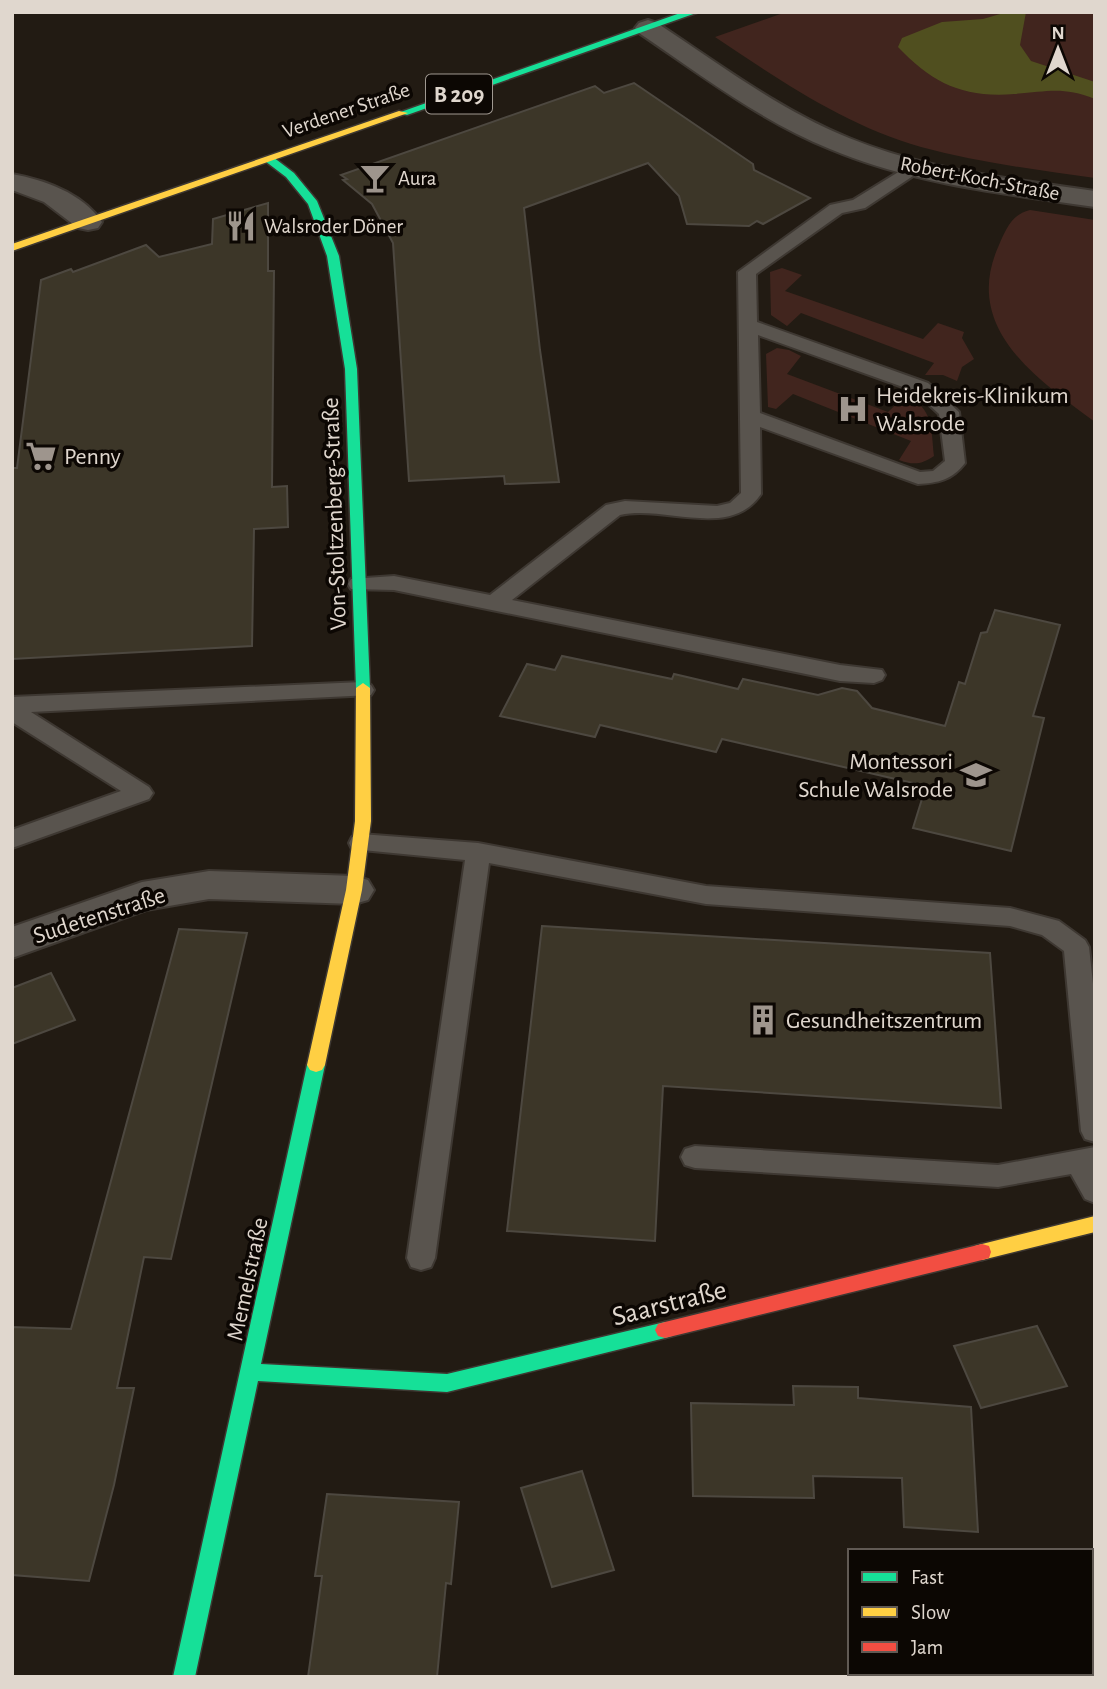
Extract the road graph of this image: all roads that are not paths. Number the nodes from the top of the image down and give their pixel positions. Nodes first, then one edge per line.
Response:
1 (694, 12) edge
2 (648, 28) junction
3 (269, 159) junction
4 (913, 168) junction
5 (12, 182) edge
6 (1095, 200) edge
7 (88, 222) junction
8 (12, 248) edge
9 (747, 325) junction
10 (750, 416) junction
11 (359, 584) junction
12 (495, 602) junction
13 (874, 675) dead end
14 (363, 690) junction
15 (12, 705) edge
16 (12, 711) edge
17 (12, 839) edge
18 (361, 843) junction
19 (478, 852) junction
20 (354, 890) junction
21 (12, 943) edge
22 (1095, 1130) edge
23 (695, 1157) dead end
24 (1087, 1159) edge
25 (1095, 1191) edge
26 (1095, 1224) edge
27 (421, 1258) dead end
28 (250, 1372) junction
29 (184, 1677) edge

1 - 2 street, Verdener Straße / B 209
2 - 3 street, Verdener Straße / B 209
2 - 4 street, Robert-Koch-Straße
3 - 7 street, Verdener Straße / B 209
3 - 11 street, Von-Stoltzenberg-Straße
4 - 6 street, Robert-Koch-Straße
4 - 9 lane
5 - 7 street
7 - 8 street, Verdener Straße / B 209
9 - 10 lane
9 - 10 lane
10 - 12 lane
11 - 12 lane
11 - 14 street, Von-Stoltzenberg-Straße
12 - 13 lane
14 - 15 lane
14 - 18 street, Von-Stoltzenberg-Straße
16 - 17 lane
18 - 19 lane
18 - 20 street, Von-Stoltzenberg-Straße
19 - 22 lane
19 - 27 lane
20 - 21 street, Sudetenstraße
20 - 28 street, Memelstraße
23 - 24 lane
24 - 25 lane
26 - 28 street, Saarstraße
28 - 29 street, Memelstraße

